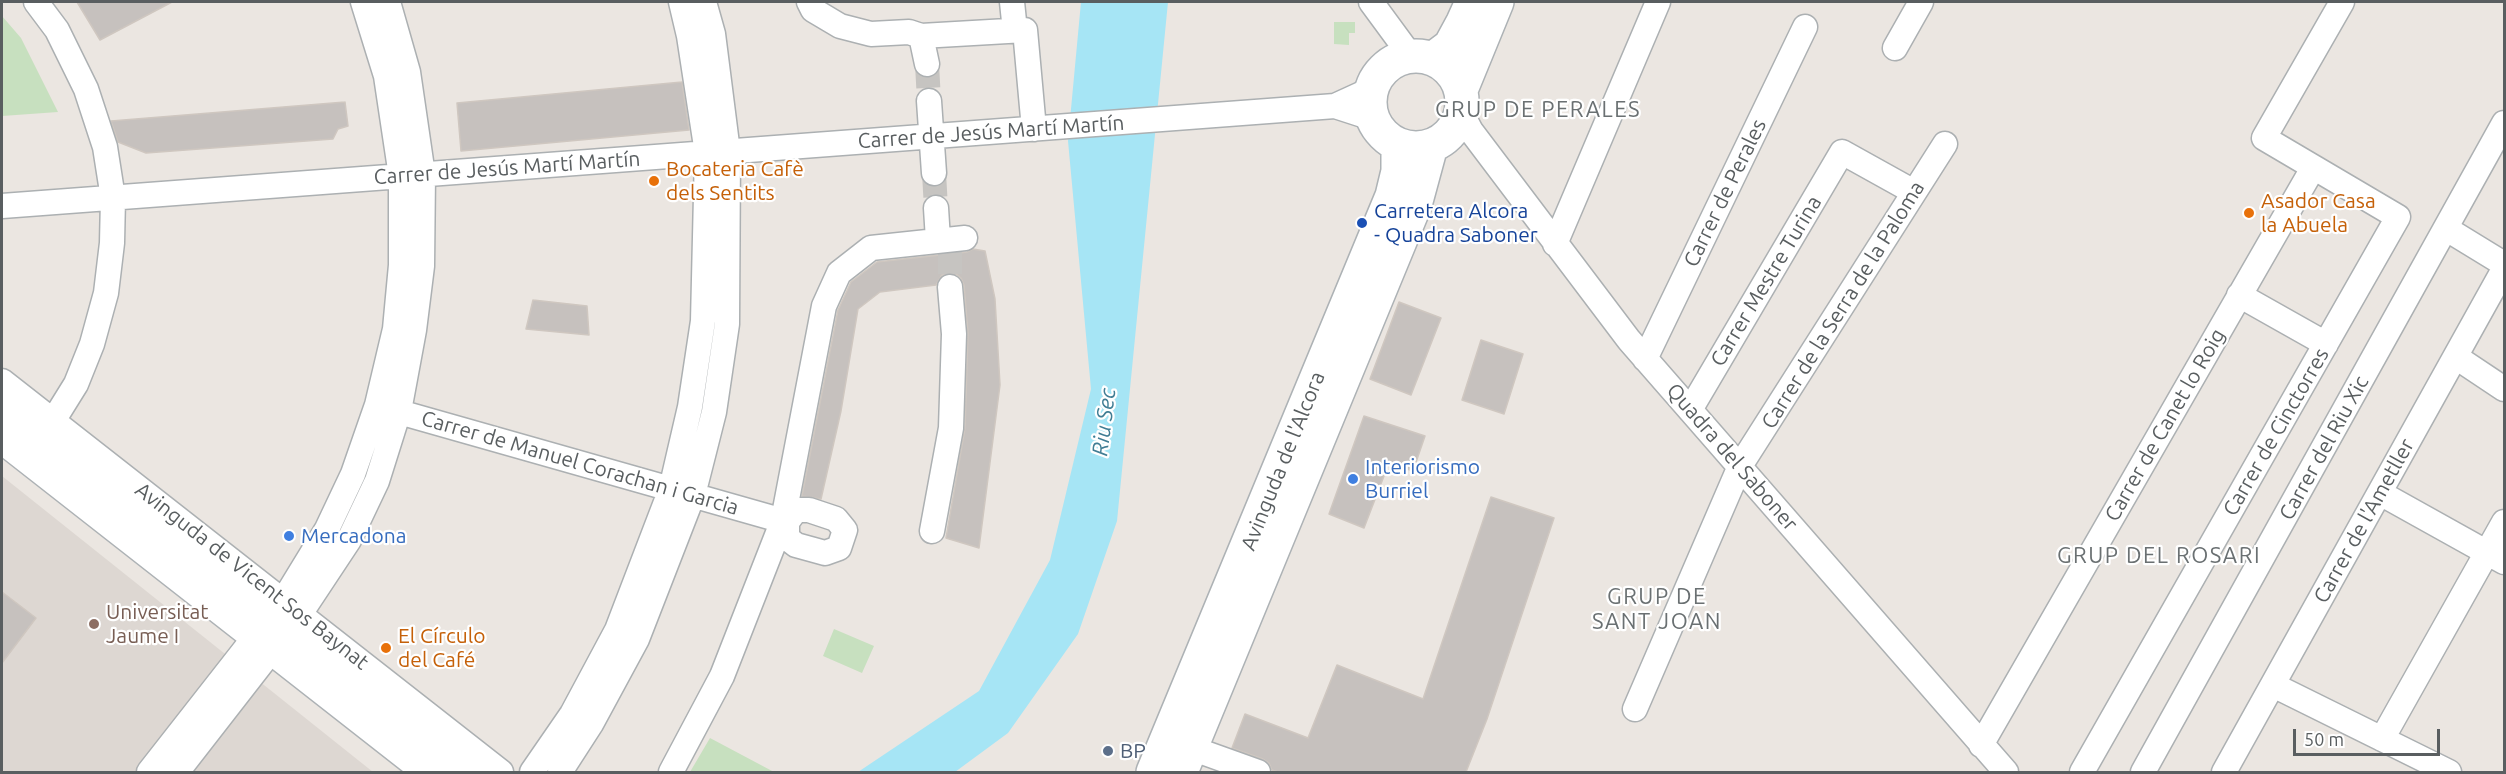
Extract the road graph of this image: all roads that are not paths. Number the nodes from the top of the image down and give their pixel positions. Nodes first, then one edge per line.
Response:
1 (36, 2) edge
2 (363, 2) edge
3 (388, 2) edge
4 (681, 2) edge
5 (704, 2) edge
6 (809, 2) edge
7 (1012, 2) edge
8 (1371, 2) edge
9 (1472, 2) edge
10 (1497, 2) edge
11 (1658, 2) edge
12 (1921, 2) edge
13 (2342, 2) edge
14 (1805, 27) dead end
15 (1020, 30) junction
16 (921, 36) junction
17 (1895, 48) dead end
18 (1422, 57) junction
19 (927, 64) tunnel mouth
20 (929, 100) tunnel mouth
21 (1371, 104) junction
22 (1455, 122) junction
23 (2505, 123) edge
24 (1034, 129) junction
25 (931, 136) junction
26 (1945, 144) dead end
27 (1398, 145) junction
28 (717, 152) junction
29 (2313, 168) junction
30 (934, 173) tunnel mouth
31 (412, 175) junction
32 (1914, 192) junction
33 (113, 198) junction
34 (2, 206) edge
35 (936, 208) tunnel mouth
36 (2451, 231) dead end
37 (1555, 244) junction
38 (2505, 264) edge
39 (2505, 269) edge
40 (950, 287) tunnel mouth
41 (2239, 295) junction
42 (2326, 344) junction
43 (2456, 357) junction
44 (1645, 359) junction
45 (2, 381) edge
46 (2505, 389) edge
47 (2, 405) edge
48 (388, 408) junction
49 (1690, 410) junction
50 (53, 421) junction
51 (2, 436) edge
52 (1740, 466) junction
53 (682, 492) junction
54 (2380, 493) junction
55 (785, 521) junction
56 (2505, 522) edge
57 (932, 531) dead end
58 (2496, 558) edge
59 (279, 624) junction
60 (2273, 685) junction
61 (1635, 710) dead end
62 (2382, 739) junction
63 (1981, 745) junction
64 (1186, 760) edge
65 (148, 772) edge
66 (177, 772) edge
67 (431, 772) edge
68 (471, 772) edge
69 (501, 772) edge
70 (532, 772) edge
71 (560, 772) edge
72 (671, 772) edge
73 (1153, 772) edge
74 (1258, 772) edge
75 (2006, 772) edge
76 (2082, 772) edge
77 (2143, 772) edge
78 (2224, 772) edge
79 (2449, 772) edge

1 - 33 street
2 - 31 street
3 - 31 street
4 - 28 street
5 - 28 street
6 - 16 street
7 - 15 street
8 - 18 street
9 - 18 main road
10 - 22 main road, Avinguda de l'Alcora
11 - 37 street
12 - 17 street
13 - 29 street
14 - 44 street, Carrer de Perales
15 - 16 street
15 - 24 street
16 - 19 street
18 - 21 main road
18 - 22 main road
20 - 25 street
21 - 24 street, Carrer de Jesús Martí Martín
21 - 27 main road
22 - 27 main road
22 - 37 street, Quadra del Saboner
22 - 64 main road, Avinguda de l'Alcora
23 - 77 street, Carrer del Riu Xic
24 - 25 street, Carrer de Jesús Martí Martín
25 - 28 street, Carrer de Jesús Martí Martín
25 - 30 street
26 - 32 street, Carrer de la Serra de la Paloma
27 - 73 main road, Avinguda de l'Alcora
28 - 31 street, Carrer de Jesús Martí Martín
28 - 53 street
29 - 41 street, Carrer de Canet lo Roig
29 - 42 street, Carrer de Cinctorres
31 - 33 street, Carrer de Jesús Martí Martín
31 - 48 street
32 - 49 street, Carrer Mestre Turina
32 - 52 street, Carrer de la Serra de la Paloma
33 - 34 street, Carrer de Jesús Martí Martín
33 - 50 street
35 - 55 street
36 - 38 street
37 - 44 street, Quadra del Saboner
39 - 43 street, Carrer de l'Ametller
40 - 57 street
41 - 42 street
41 - 63 street, Carrer de Canet lo Roig
42 - 76 street, Carrer de Cinctorres
43 - 46 street
43 - 54 street, Carrer de l'Ametller
44 - 49 street, Quadra del Saboner
45 - 50 street, Avinguda de Vicent Sos Baynat
47 - 59 main road, Avinguda de Vicent Sos Baynat
48 - 53 street, Carrer de Manuel Corachan i Garcia
48 - 59 street
49 - 52 street, Quadra del Saboner
50 - 59 street, Avinguda de Vicent Sos Baynat
51 - 59 main road, Avinguda de Vicent Sos Baynat
52 - 61 street, Carrer de la Serra de la Paloma
52 - 63 street, Quadra del Saboner
53 - 55 street, Carrer de Manuel Corachan i Garcia
53 - 70 street
53 - 71 street
54 - 58 street
54 - 60 street, Carrer de l'Ametller
55 - 72 street
56 - 58 street
58 - 62 street
59 - 65 street
59 - 66 street
59 - 67 main road, Avinguda de Vicent Sos Baynat
59 - 68 main road, Avinguda de Vicent Sos Baynat
59 - 69 street, Avinguda de Vicent Sos Baynat
60 - 62 street
60 - 78 street, Carrer de l'Ametller
62 - 79 street
63 - 75 street, Quadra del Saboner
64 - 74 street

